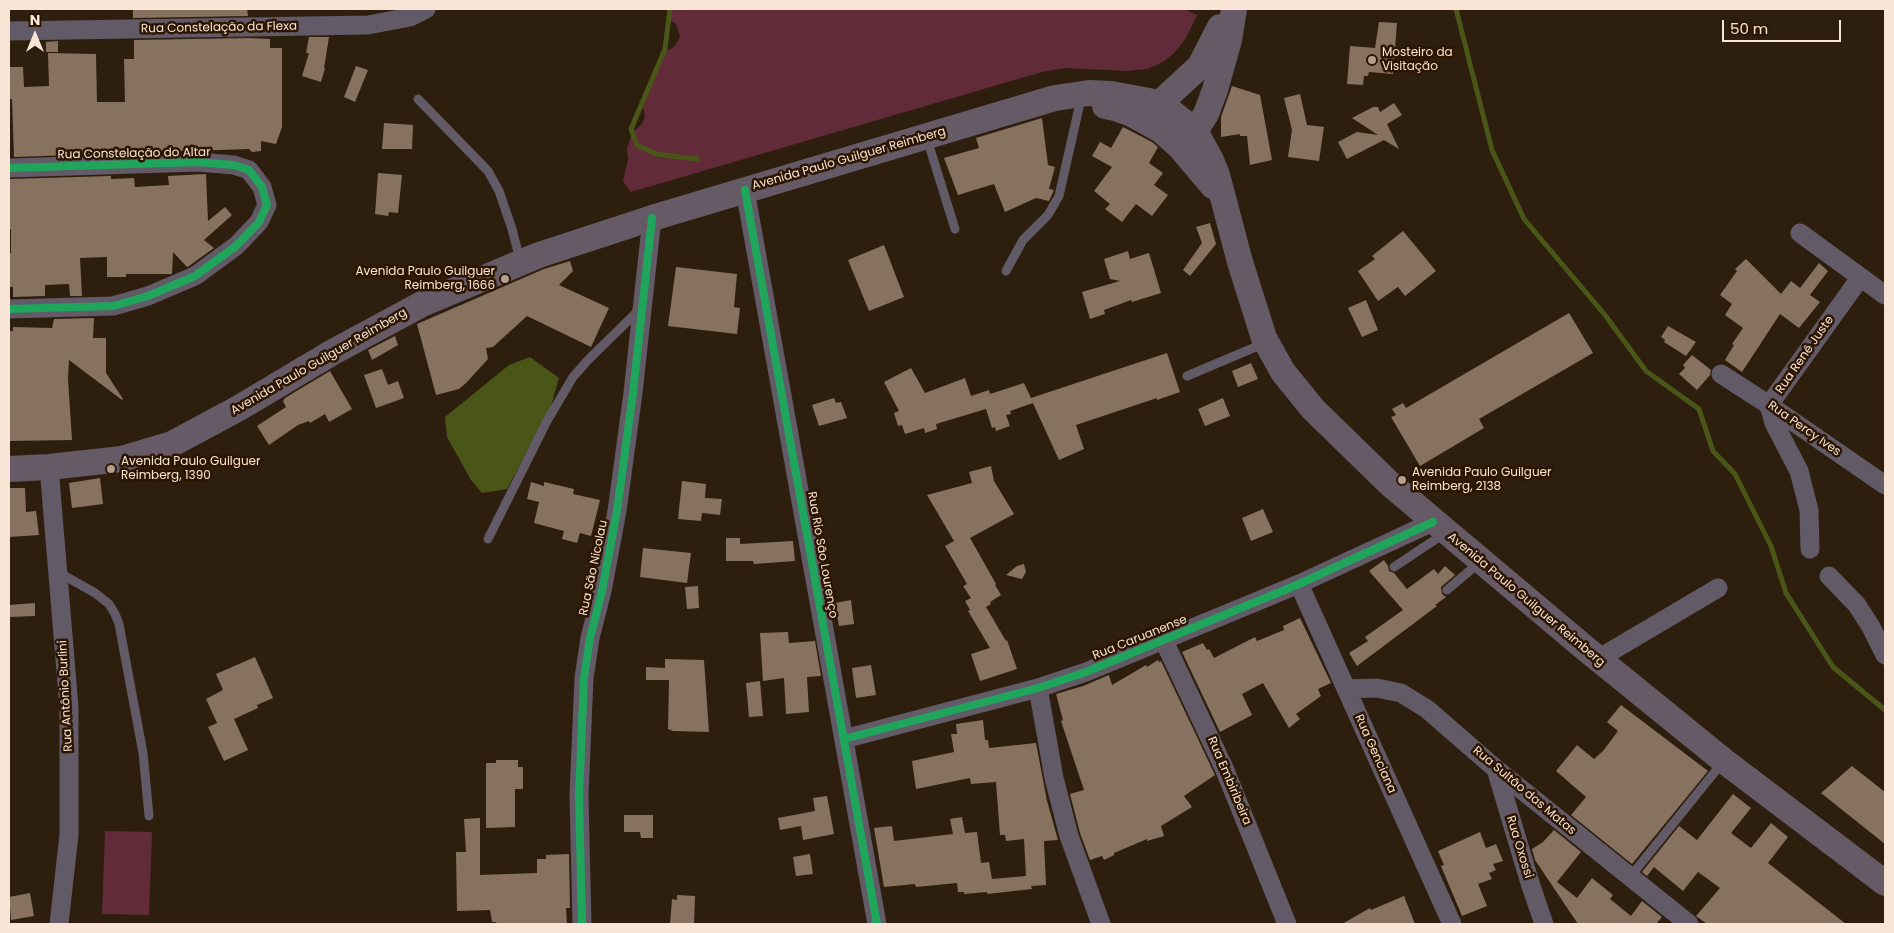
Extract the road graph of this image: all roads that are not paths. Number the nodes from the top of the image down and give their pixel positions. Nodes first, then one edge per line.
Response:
1 (426, 9) edge
2 (1230, 9) edge
3 (1234, 9) edge
4 (9, 31) edge
5 (1054, 98) junction
6 (418, 99) dead end
7 (1080, 103) junction
8 (1161, 110) junction
9 (1196, 131) junction
10 (927, 136) junction
11 (9, 168) edge
12 (745, 190) junction
13 (1223, 200) junction
14 (652, 218) junction
15 (955, 229) dead end
16 (1800, 233) dead end
17 (521, 263) junction
18 (1006, 271) dead end
19 (1860, 278) junction
20 (1885, 295) edge
21 (643, 306) junction
22 (9, 309) edge
23 (1266, 343) junction
24 (1722, 374) dead end
25 (1187, 376) dead end
26 (1770, 405) junction
27 (49, 467) junction
28 (9, 469) edge
29 (1885, 485) edge
30 (1439, 527) junction
31 (488, 540) dead end
32 (1810, 549) dead end
33 (1480, 562) junction
34 (1394, 567) dead end
35 (58, 572) junction
36 (1829, 576) dead end
37 (1299, 584) junction
38 (1718, 588) dead end
39 (1447, 590) dead end
40 (1164, 641) junction
41 (1885, 655) edge
42 (1598, 659) junction
43 (1038, 688) junction
44 (1346, 690) junction
45 (844, 739) junction
46 (1724, 760) junction
47 (1496, 769) junction
48 (149, 816) dead end
49 (1630, 878) junction
50 (1885, 883) edge
51 (58, 924) edge
52 (582, 924) edge
53 (877, 924) edge
54 (1101, 924) edge
55 (1288, 924) edge
56 (1452, 924) edge
57 (1544, 924) edge
58 (1689, 924) edge

1 - 4 street, Rua Constelação da Flexa
2 - 8 main road
3 - 9 main road
5 - 7 main road, Avenida Paulo Guilguer Reimberg
5 - 8 main road, Avenida Paulo Guilguer Reimberg
5 - 10 main road, Avenida Paulo Guilguer Reimberg
6 - 17 lane
7 - 8 main road, Avenida Paulo Guilguer Reimberg
7 - 18 lane
8 - 9 main road
8 - 9 main road, Avenida Paulo Guilguer Reimberg
8 - 13 main road, Avenida Paulo Guilguer Reimberg
9 - 13 main road, Avenida Paulo Guilguer Reimberg
10 - 12 main road, Avenida Paulo Guilguer Reimberg
10 - 15 lane
11 - 22 street, Rua Constelação do Altar
12 - 14 main road, Avenida Paulo Guilguer Reimberg
12 - 45 street, Rua Rio São Lourenço
13 - 23 main road, Avenida Paulo Guilguer Reimberg
14 - 17 main road, Avenida Paulo Guilguer Reimberg
14 - 21 street, Rua São Nicolau
16 - 19 street
17 - 27 main road, Avenida Paulo Guilguer Reimberg
19 - 20 street
19 - 26 street, Rua Renê Juste
21 - 31 lane
21 - 52 street, Rua São Nicolau
23 - 25 lane
23 - 30 main road, Avenida Paulo Guilguer Reimberg
24 - 26 street, Rua Percy Ives
26 - 29 street, Rua Percy Ives
26 - 32 street, Rua Renê Juste
27 - 28 main road, Avenida Paulo Guilguer Reimberg
27 - 35 street, Rua Antônio Burlini
30 - 33 main road, Avenida Paulo Guilguer Reimberg
30 - 34 lane
30 - 37 street, Rua Caruanense
33 - 39 lane
33 - 42 main road, Avenida Paulo Guilguer Reimberg
35 - 48 lane
35 - 51 street, Rua Antônio Burlini
36 - 41 street
37 - 40 street, Rua Caruanense
37 - 44 street, Rua Genciana
38 - 42 street
40 - 43 street, Rua Caruanense
40 - 55 street, Rua Embiribeira
42 - 46 main road, Avenida Paulo Guilguer Reimberg
43 - 45 street, Rua Caruanense
43 - 54 street
44 - 47 street, Rua Sultão das Matas
44 - 56 street, Rua Genciana
45 - 53 street, Rua Rio São Lourenço
46 - 49 lane
46 - 50 main road, Avenida Paulo Guilguer Reimberg
47 - 49 street, Rua Sultão das Matas
47 - 57 street, Rua Oxossi
49 - 58 street, Rua Sultão das Matas

